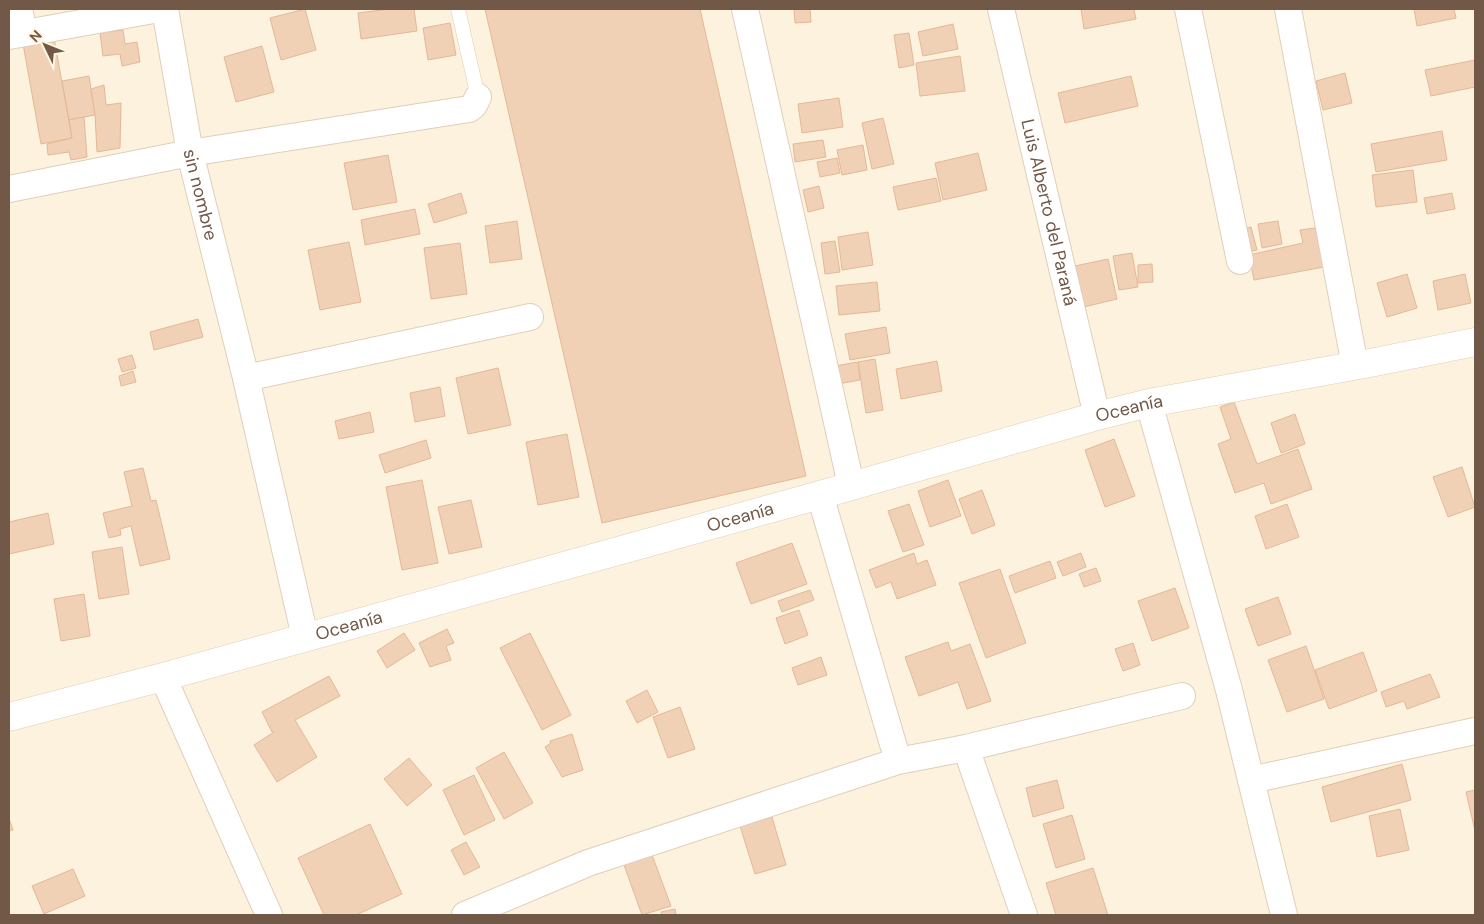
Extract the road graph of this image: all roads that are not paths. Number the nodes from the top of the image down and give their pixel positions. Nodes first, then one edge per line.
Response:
1 (159, 9) edge
2 (165, 9) edge
3 (458, 9) edge
4 (745, 9) edge
5 (1001, 9) edge
6 (1188, 9) edge
7 (1288, 9) edge
8 (17, 26) edge
9 (478, 97) joint
10 (190, 153) junction
11 (9, 189) edge
12 (1240, 261) dead end
13 (530, 317) dead end
14 (1475, 342) edge
15 (1355, 366) junction
16 (246, 378) junction
17 (1149, 403) junction
18 (1097, 416) junction
19 (851, 485) junction
20 (820, 494) junction
21 (305, 637) junction
22 (163, 677) junction
23 (1182, 696) dead end
24 (9, 717) edge
25 (1475, 731) edge
26 (966, 748) junction
27 (898, 761) junction
28 (1252, 780) junction
29 (269, 915) edge
30 (465, 915) edge
31 (1024, 915) edge
32 (1284, 915) edge

1 - 8 street
2 - 10 street, sin nombre
3 - 9 lane
4 - 19 street
5 - 18 street, Luis Alberto del Paraná
6 - 12 street
7 - 15 street
9 - 10 street
10 - 11 street
10 - 16 street, sin nombre
13 - 16 street
14 - 15 street, Oceanía
15 - 17 street, Oceanía
16 - 21 street, sin nombre
17 - 18 street, Oceanía
17 - 28 street
18 - 19 street, Oceanía
19 - 20 street, Oceanía
20 - 21 street, Oceanía
20 - 27 street
21 - 22 street, Oceanía
22 - 24 street, Oceanía
22 - 29 street
23 - 26 street
25 - 28 street
26 - 27 street
26 - 31 street
27 - 30 street
28 - 32 street

